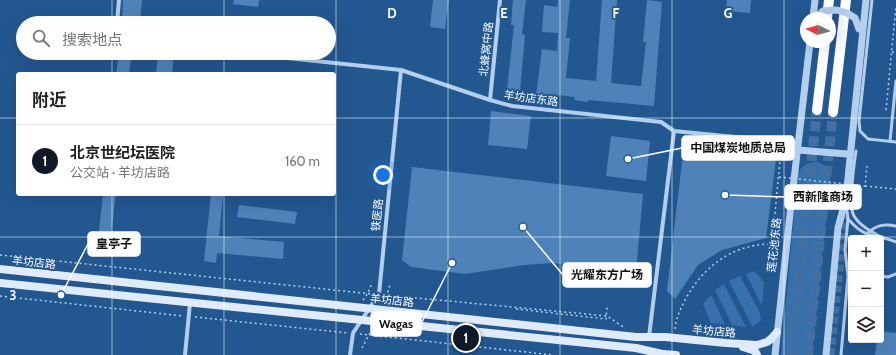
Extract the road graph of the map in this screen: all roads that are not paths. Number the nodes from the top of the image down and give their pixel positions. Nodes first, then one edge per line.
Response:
1 (119, 0) edge
2 (500, 0) edge
3 (815, 0) edge
4 (829, 0) edge
5 (846, 0) edge
6 (862, 0) edge
7 (866, 0) edge
8 (872, 0) edge
9 (814, 12) edge
10 (822, 12) edge
11 (828, 12) edge
12 (118, 16) edge
13 (859, 29) junction
14 (809, 48) edge
15 (824, 48) edge
16 (306, 60) edge
17 (401, 70) junction
18 (896, 81) edge
19 (490, 100) junction
20 (817, 110) tunnel mouth
21 (833, 112) tunnel mouth
22 (674, 131) junction
23 (890, 141) junction
24 (896, 142) edge
25 (798, 146) junction
26 (856, 151) dead end
27 (846, 154) junction
28 (846, 198) junction
29 (848, 219) junction
30 (896, 226) edge
31 (838, 228) junction
32 (866, 235) edge
33 (874, 235) edge
34 (877, 235) edge
35 (884, 238) edge
36 (896, 242) edge
37 (0, 269) edge
38 (896, 274) edge
39 (884, 276) edge
40 (0, 283) edge
41 (190, 303) junction
42 (369, 309) junction
43 (362, 320) junction
44 (777, 332) junction
45 (649, 337) junction
46 (726, 343) junction
47 (185, 355) edge
48 (350, 355) edge
49 (676, 355) edge
50 (757, 355) edge
51 (775, 355) edge
52 (826, 355) edge
53 (840, 355) edge

1 - 12 street
2 - 19 street, 北蜂窝中路
3 - 9 street
4 - 11 highway
5 - 21 highway
6 - 13 street
7 - 28 street
8 - 23 lane
10 - 13 street, bridge
13 - 27 street
14 - 25 street, 莲花池东路
15 - 20 highway
16 - 17 street, 羊坊店东路
17 - 19 street, 羊坊店东路
17 - 42 street, 铁医路
18 - 23 lane
19 - 22 street, 羊坊店东路
22 - 25 street, 羊坊店东路
22 - 45 street
23 - 24 lane
25 - 27 street
25 - 44 street, 莲花池东路
26 - 34 lane
27 - 31 street
28 - 29 lane
28 - 31 street
29 - 33 lane
29 - 53 lane
30 - 32 lane, bridge
31 - 52 street
35 - 36 lane
37 - 42 main road, 羊坊店路
38 - 39 lane
40 - 41 main road, 羊坊店路
41 - 43 main road, 羊坊店路
41 - 47 street
42 - 43 street, 铁医路
42 - 45 main road, 羊坊店路
43 - 48 street, 铁医路
43 - 49 main road, 羊坊店路, bridge
44 - 46 main road, 羊坊店路, bridge
44 - 51 street, 莲花池东路
45 - 46 main road, 羊坊店路, bridge
46 - 50 main road, bridge

